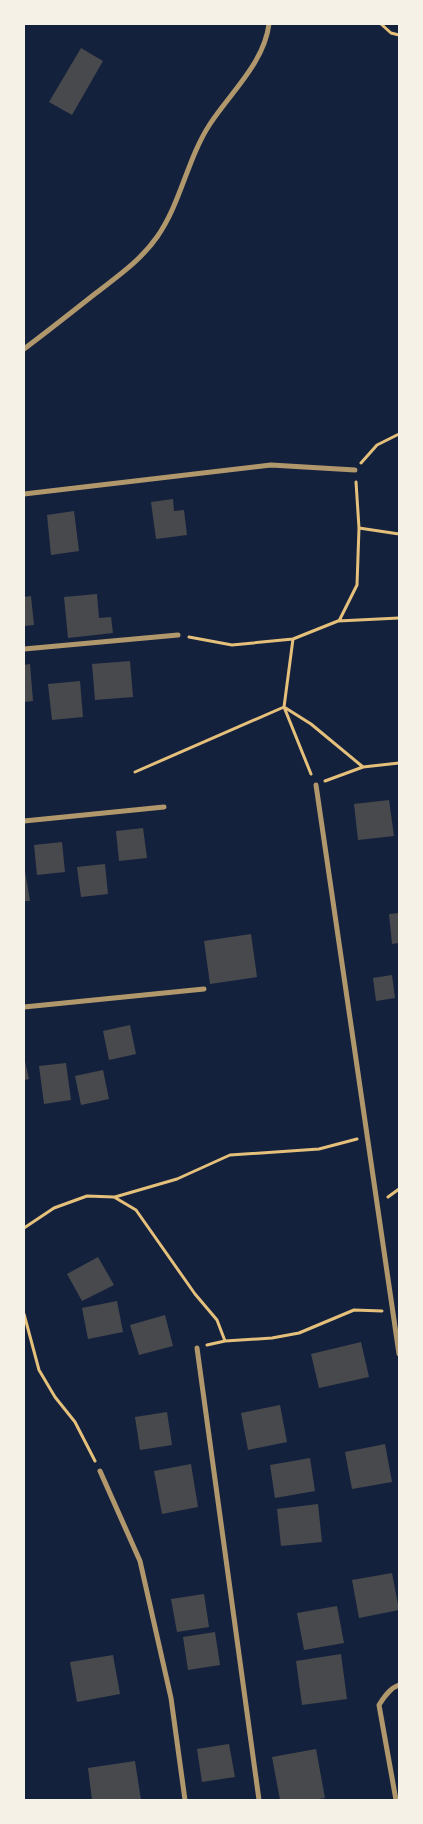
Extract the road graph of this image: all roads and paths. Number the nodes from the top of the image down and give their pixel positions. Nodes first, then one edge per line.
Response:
1 (269, 24) edge
2 (381, 24) edge
3 (399, 35) edge
4 (24, 349) edge
5 (399, 434) edge
6 (355, 470) junction
7 (24, 494) edge
8 (360, 528) junction
9 (399, 534) edge
10 (399, 618) edge
11 (338, 621) junction
12 (178, 635) joint
13 (293, 639) junction
14 (24, 649) edge
15 (284, 707) junction
16 (399, 763) edge
17 (363, 767) junction
18 (135, 772) dead end
19 (316, 785) junction
20 (164, 807) dead end
21 (24, 821) edge
22 (204, 989) dead end
23 (24, 1007) edge
24 (367, 1136) junction
25 (114, 1197) junction
26 (24, 1228) edge
27 (393, 1311) junction
28 (24, 1314) edge
29 (225, 1341) junction
30 (197, 1348) joint
31 (399, 1354) edge
32 (100, 1471) joint
33 (399, 1685) edge
34 (185, 1800) edge
35 (259, 1800) edge
36 (396, 1800) edge

1 - 4 street
2 - 3 path
5 - 6 path
6 - 7 street
6 - 8 path
8 - 9 path
8 - 11 path
10 - 11 path
11 - 13 path
12 - 13 path
12 - 14 street
13 - 15 path
15 - 17 path
15 - 18 path
15 - 19 path
16 - 17 path
17 - 19 path
19 - 24 street
20 - 21 street
22 - 23 street
24 - 25 path
24 - 27 street
25 - 26 path
25 - 29 path
27 - 29 path
27 - 31 street
28 - 32 path
29 - 30 path
30 - 35 street
32 - 34 street
33 - 36 street

